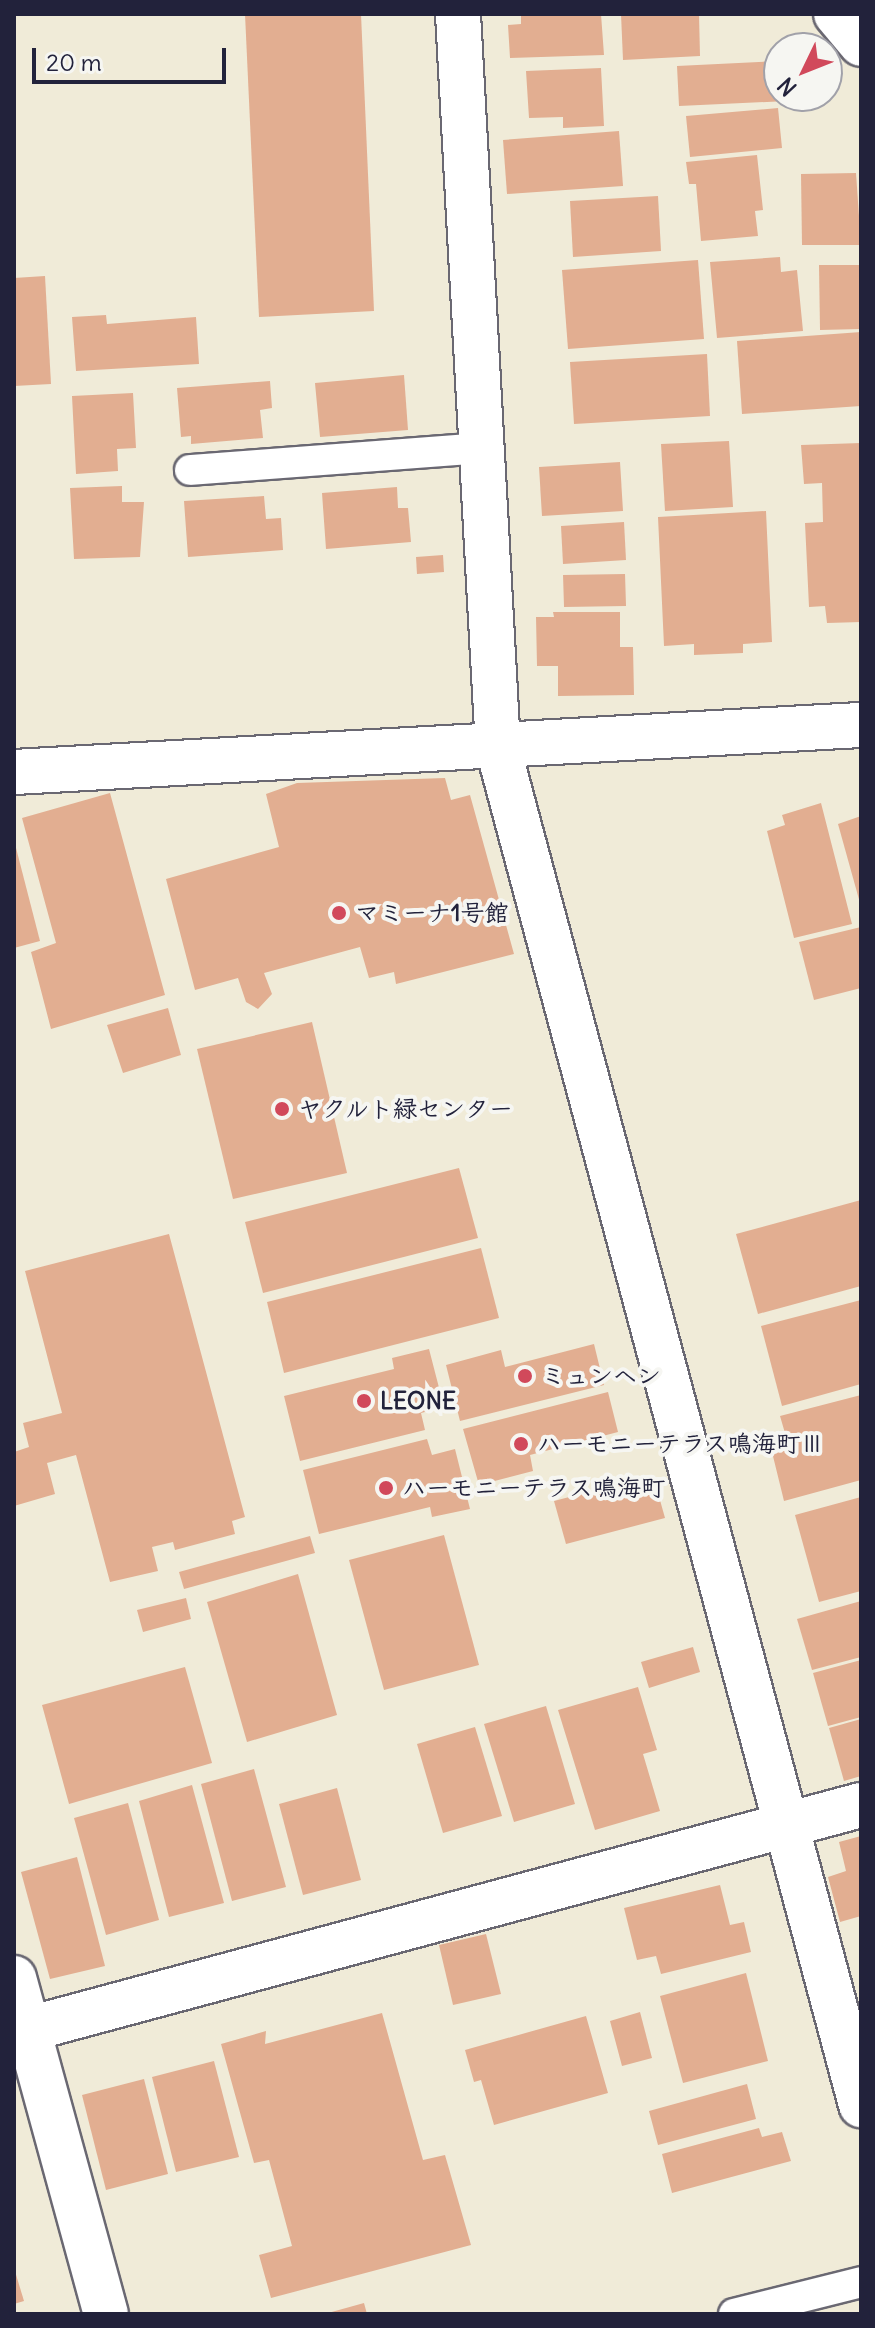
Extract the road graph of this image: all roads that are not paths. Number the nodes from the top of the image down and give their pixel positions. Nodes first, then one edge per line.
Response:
1 (458, 14) edge
2 (481, 448) junction
3 (190, 470) dead end
4 (861, 725) edge
5 (498, 748) junction
6 (14, 772) edge
7 (861, 1805) edge
8 (786, 1825) junction
9 (14, 1978) edge
10 (21, 2032) edge
11 (861, 2105) edge
12 (861, 2282) edge
13 (106, 2314) edge
14 (734, 2314) edge

1 - 2 street
2 - 3 lane
2 - 5 street
4 - 5 street
5 - 6 street
5 - 8 street
7 - 8 street
8 - 10 street
8 - 11 street
9 - 10 street
10 - 13 street
12 - 14 lane

